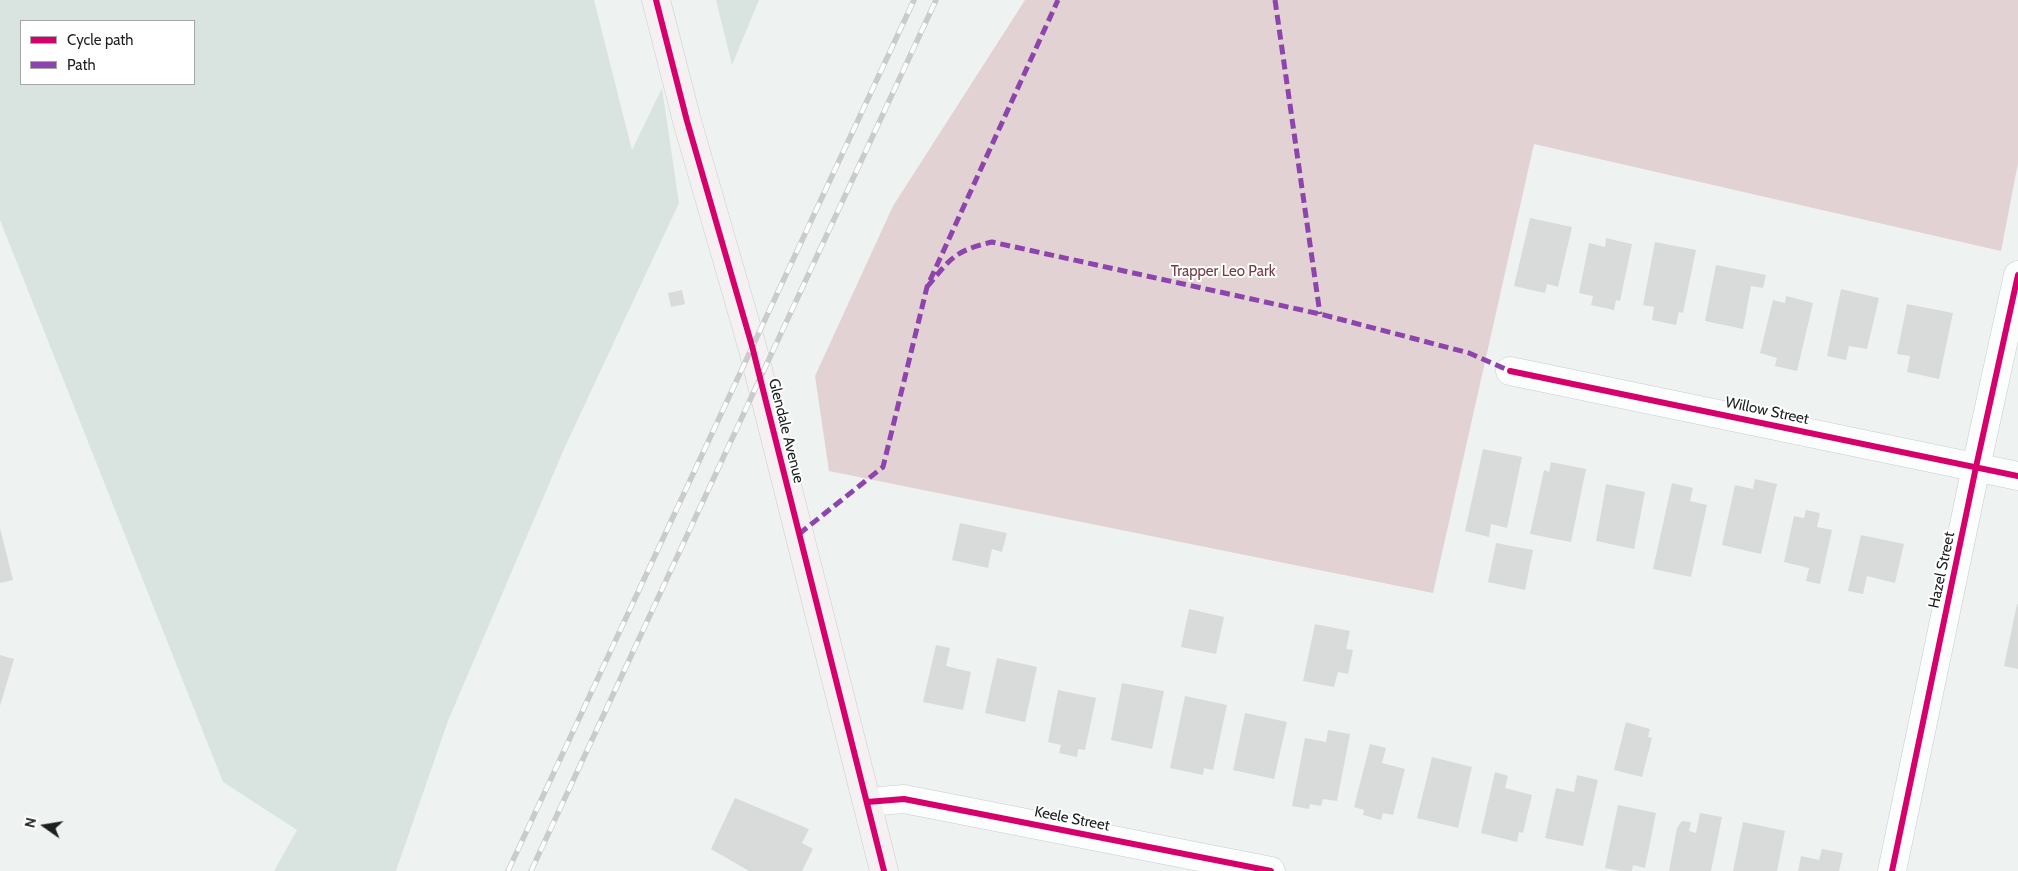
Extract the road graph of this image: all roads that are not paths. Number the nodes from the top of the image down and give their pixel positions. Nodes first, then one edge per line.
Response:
1 (656, 0) edge
2 (2018, 275) edge
3 (1510, 371) dead end
4 (1976, 467) junction
5 (2018, 476) edge
6 (867, 802) junction
7 (884, 871) edge
8 (1271, 871) edge
9 (1892, 871) edge

1 - 6 main road, Glendale Avenue
2 - 4 street, Hazel Street
3 - 4 street, Willow Street
4 - 5 street, Willow Street
4 - 9 street, Hazel Street
6 - 7 main road, Glendale Avenue
6 - 8 street, Keele Street

